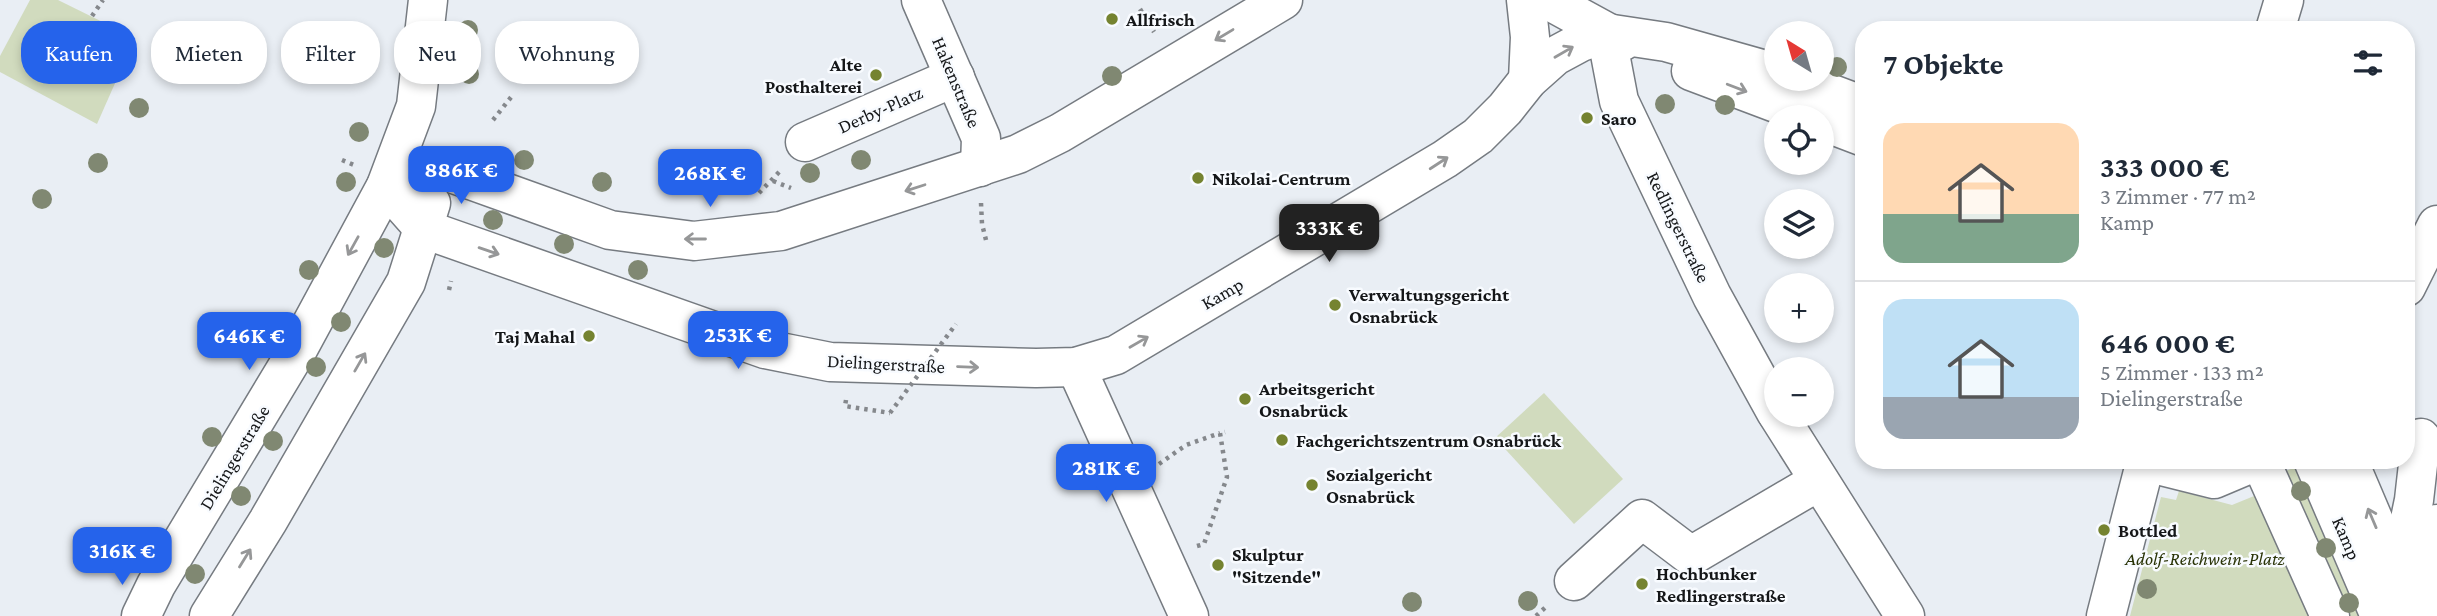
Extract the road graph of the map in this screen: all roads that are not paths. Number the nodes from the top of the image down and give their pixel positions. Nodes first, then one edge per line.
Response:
1 (428, 0) edge
2 (921, 0) edge
3 (1283, 0) edge
4 (1526, 0) edge
5 (1548, 0) edge
6 (2284, 0) edge
7 (2278, 21) edge
8 (1606, 33) junction
9 (1764, 70) edge
10 (955, 77) junction
11 (1528, 80) junction
12 (1824, 91) edge
13 (1855, 103) edge
14 (1780, 105) edge
15 (416, 106) junction
16 (1834, 126) edge
17 (1855, 134) edge
18 (805, 142) road end
19 (1063, 152) dead end
20 (1018, 154) junction
21 (980, 167) junction
22 (440, 169) junction
23 (388, 183) junction
24 (2437, 225) edge
25 (424, 229) junction
26 (2415, 270) edge
27 (2415, 289) edge
28 (2437, 294) edge
29 (1081, 353) junction
30 (1764, 390) edge
31 (1786, 427) edge
32 (2144, 469) edge
33 (2176, 469) edge
34 (2238, 469) edge
35 (2263, 469) edge
36 (2317, 469) edge
37 (2351, 469) edge
38 (1819, 481) junction
39 (2437, 510) edge
40 (2437, 524) edge
41 (2397, 575) junction
42 (1574, 581) dead end
43 (141, 616) edge
44 (209, 616) edge
45 (1189, 616) edge
46 (1905, 616) edge
47 (2106, 616) edge
48 (2330, 616) edge
49 (2380, 616) edge
50 (2390, 616) edge
51 (2414, 616) edge
52 (2421, 616) edge

1 - 15 street, Dielingerstraße
2 - 10 street, Hakenstraße
3 -> 20 street
4 - 11 street
5 - 8 street
6 - 7 street
8 - 9 street
11 -> 8 street, Kamp
8 -> 14 street
8 - 30 street, Redlingerstraße
10 - 18 street, Derby-Platz
10 - 21 street, Hakenstraße
29 -> 11 street, Kamp
12 - 13 street
15 - 22 street, Dielingerstraße
15 - 23 street, Dielingerstraße
16 - 17 street
19 - 20 street
20 - 21 street
21 -> 22 street
22 - 23 street
22 - 25 street
23 - 25 street, Dielingerstraße
23 -> 43 street, Dielingerstraße
24 - 26 street
25 -> 29 street, Dielingerstraße
44 -> 25 street
27 - 28 street
29 - 45 street
31 - 38 street, Redlingerstraße
32 - 47 street
33 - 34 street
35 - 48 street
36 - 49 street, Kamp
41 -> 37 street, Kamp
38 - 42 street
38 - 46 street, Redlingerstraße
39 - 41 street
40 - 52 street
41 - 50 street
41 - 51 street, Kamp

